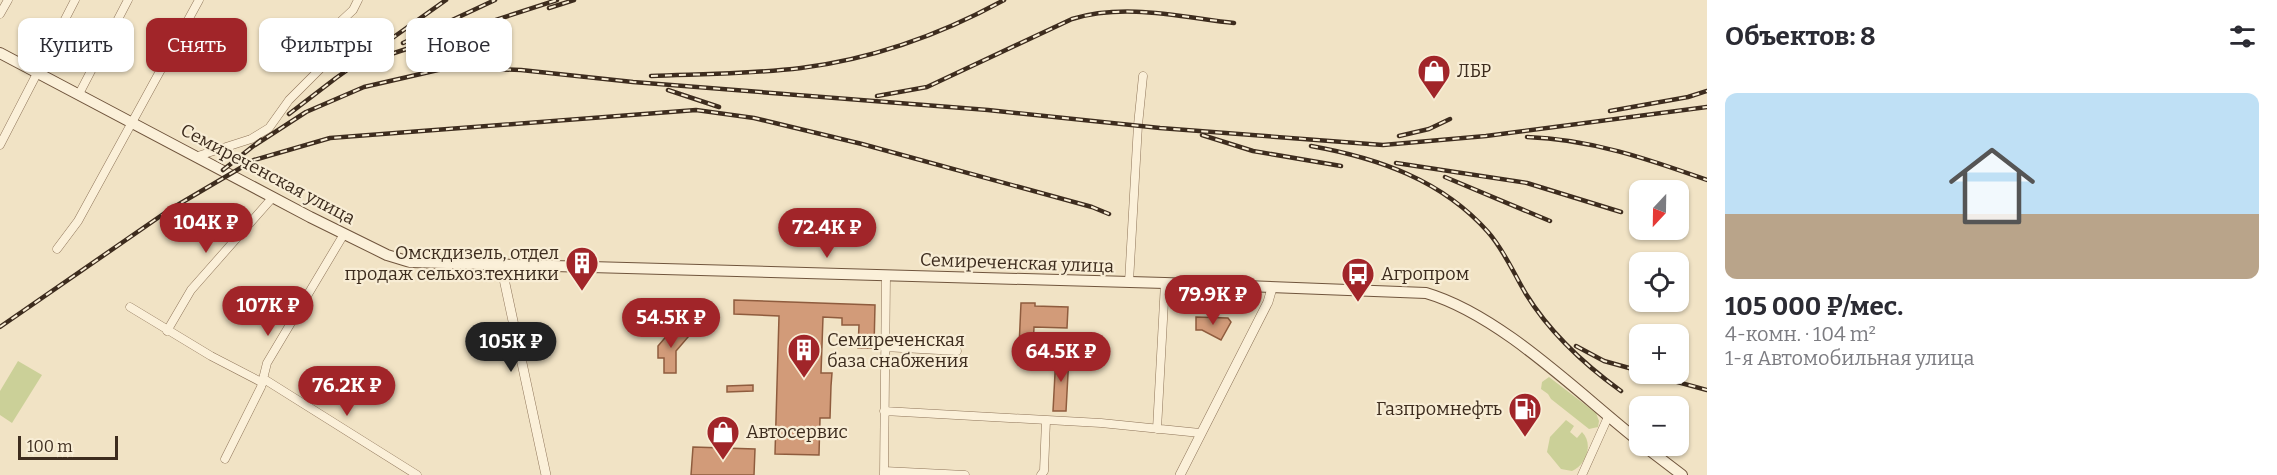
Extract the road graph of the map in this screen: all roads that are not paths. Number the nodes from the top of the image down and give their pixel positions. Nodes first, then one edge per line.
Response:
1 (8, 0) edge
2 (75, 0) edge
3 (128, 0) edge
4 (200, 0) edge
5 (358, 0) edge
6 (0, 14) edge
7 (0, 53) edge
8 (37, 73) junction
9 (1143, 76) dead end
10 (79, 94) junction
11 (134, 123) junction
12 (0, 145) edge
13 (198, 156) junction
14 (273, 198) junction
15 (344, 234) junction
16 (57, 249) dead end
17 (501, 265) junction
18 (886, 275) junction
19 (1129, 282) junction
20 (1165, 284) junction
21 (1272, 288) junction
22 (130, 307) dead end
23 (167, 331) junction
24 (884, 347) junction
25 (957, 351) dead end
26 (263, 381) junction
27 (884, 411) junction
28 (1608, 417) junction
29 (1046, 420) junction
30 (1157, 429) junction
31 (1200, 433) junction
32 (1629, 433) edge
33 (1657, 456) edge
34 (225, 459) dead end
35 (884, 473) edge
36 (417, 475) edge
37 (546, 475) edge
38 (965, 475) edge
39 (1041, 475) edge
40 (1180, 475) edge
41 (1582, 475) edge
42 (1682, 475) edge

1 - 6 street
2 - 8 street
3 - 10 street
4 - 11 street
5 - 13 street
7 - 8 main road, Семиреченская улица
8 - 10 main road, Семиреченская улица
8 - 12 street
9 - 19 street
10 - 11 main road, Семиреченская улица
11 - 13 main road, Семиреченская улица
11 - 16 street
13 - 14 main road, Семиреченская улица
14 - 15 main road, Семиреченская улица
14 - 23 street
15 - 17 main road, Семиреченская улица
15 - 26 street
17 - 18 main road, Семиреченская улица
17 - 37 street
18 - 19 main road, Семиреченская улица
18 - 24 street
19 - 20 main road, Семиреченская улица
20 - 21 main road, Семиреченская улица
20 - 30 street
21 - 28 main road, Семиреченская улица
21 - 31 street
22 - 23 street
23 - 26 street
24 - 25 street
24 - 27 street
26 - 34 street
26 - 36 street
27 - 29 street
27 - 35 street
28 - 32 main road, Семиреченская улица
28 - 41 street
29 - 30 street
29 - 39 street
30 - 31 street
31 - 40 street
33 - 42 main road
35 - 38 street

